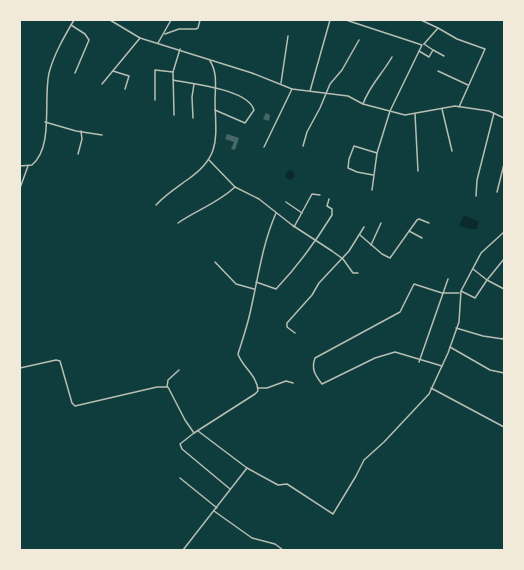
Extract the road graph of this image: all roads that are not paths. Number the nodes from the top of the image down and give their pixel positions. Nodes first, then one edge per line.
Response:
1 (74, 20) edge
2 (110, 20) edge
3 (172, 20) edge
4 (200, 20) edge
5 (330, 20) edge
6 (346, 20) edge
7 (421, 20) edge
8 (71, 25) junction
9 (438, 28) junction
10 (165, 34) junction
11 (288, 36) dead end
12 (140, 38) junction
13 (359, 40) dead end
14 (158, 43) junction
15 (423, 45) junction
16 (180, 49) junction
17 (433, 50) junction
18 (419, 51) junction
19 (444, 56) dead end
20 (392, 57) dead end
21 (210, 61) junction
22 (113, 71) junction
23 (438, 71) dead end
24 (174, 72) junction
25 (75, 73) dead end
26 (173, 80) junction
27 (281, 83) junction
28 (102, 84) dead end
29 (194, 84) junction
30 (468, 85) junction
31 (215, 88) junction
32 (125, 89) dead end
33 (292, 89) junction
34 (310, 91) junction
35 (325, 94) junction
36 (155, 100) dead end
37 (363, 104) junction
38 (459, 107) junction
39 (442, 109) junction
40 (215, 110) junction
41 (390, 111) junction
42 (494, 113) junction
43 (415, 114) junction
44 (174, 115) dead end
45 (193, 118) dead end
46 (504, 118) edge
47 (45, 122) junction
48 (81, 131) junction
49 (102, 135) dead end
50 (303, 146) dead end
51 (264, 147) dead end
52 (452, 151) dead end
53 (377, 153) junction
54 (78, 154) dead end
55 (209, 160) junction
56 (504, 164) edge
57 (20, 166) edge
58 (28, 166) junction
59 (418, 171) dead end
60 (374, 175) junction
61 (235, 187) junction
62 (20, 188) edge
63 (372, 190) dead end
64 (497, 192) dead end
65 (320, 195) dead end
66 (476, 196) dead end
67 (329, 199) dead end
68 (286, 202) dead end
69 (156, 205) dead end
70 (276, 213) junction
71 (302, 213) junction
72 (178, 222) dead end
73 (381, 223) dead end
74 (429, 223) dead end
75 (294, 227) junction
76 (364, 227) dead end
77 (409, 231) junction
78 (504, 232) edge
79 (360, 236) junction
80 (422, 238) dead end
81 (316, 240) junction
82 (371, 245) junction
83 (342, 259) junction
84 (504, 259) edge
85 (215, 262) dead end
86 (473, 269) junction
87 (358, 273) dead end
88 (448, 279) dead end
89 (487, 280) junction
90 (255, 282) junction
91 (254, 288) junction
92 (504, 289) edge
93 (461, 291) junction
94 (442, 293) junction
95 (459, 293) dead end
96 (456, 328) junction
97 (295, 333) dead end
98 (504, 336) edge
99 (450, 347) junction
100 (419, 361) junction
101 (442, 366) junction
102 (20, 368) edge
103 (180, 370) dead end
104 (504, 373) edge
105 (293, 383) dead end
106 (167, 387) junction
107 (258, 388) junction
108 (431, 388) junction
109 (504, 427) edge
110 (198, 430) junction
111 (194, 433) junction
112 (247, 468) junction
113 (180, 478) dead end
114 (230, 489) junction
115 (217, 508) junction
116 (214, 511) junction
117 (183, 550) edge
118 (283, 550) edge

1 - 8 street
2 - 12 street
3 - 10 street
4 - 10 street
5 - 34 street
6 - 15 street
7 - 9 street
8 - 25 street
8 - 47 street
9 - 15 street
9 - 30 street
10 - 14 street
11 - 27 street
12 - 14 street
12 - 22 street
13 - 35 street
14 - 16 street
15 - 17 street
15 - 18 street
16 - 21 street
16 - 24 street
17 - 18 street
17 - 19 street
18 - 41 street
20 - 37 street
21 - 27 street
21 - 31 street
22 - 28 street
22 - 32 street
23 - 30 street
24 - 26 street
24 - 36 street
26 - 29 street
26 - 44 street
27 - 33 street
29 - 31 street
29 - 45 street
30 - 38 street
31 - 40 street
31 - 40 street
33 - 34 street
33 - 51 street
34 - 35 street
35 - 37 street
35 - 50 street
37 - 41 street
38 - 39 street
38 - 42 street
39 - 43 street
39 - 52 street
40 - 55 street
41 - 43 street
41 - 53 street
42 - 46 street
42 - 66 street
43 - 59 street
47 - 48 street
47 - 58 street
48 - 49 street
48 - 54 street
53 - 60 street
53 - 60 street
55 - 61 street
55 - 69 street
56 - 64 street
57 - 58 street
58 - 62 street
60 - 63 street
61 - 70 street
61 - 72 street
65 - 71 street
67 - 81 street
68 - 71 street
70 - 75 street
70 - 90 street
71 - 75 street
73 - 82 street
74 - 77 street
75 - 81 street
76 - 79 street
77 - 80 street
77 - 82 street
78 - 86 street
79 - 82 street
79 - 83 street
81 - 83 street
81 - 90 street
83 - 87 street
83 - 97 street
84 - 89 street
85 - 91 street
86 - 89 street
86 - 93 street
88 - 94 street
89 - 92 street
89 - 93 street
90 - 91 street
91 - 107 street
93 - 96 street
94 - 95 street
94 - 100 street
94 - 100 street
96 - 98 street
96 - 99 street
99 - 101 street
99 - 104 street
100 - 101 street
101 - 108 street
102 - 106 street
103 - 106 street
105 - 107 street
106 - 111 street
107 - 110 street
108 - 109 street
108 - 112 street
110 - 111 street
110 - 112 street
111 - 114 street
112 - 114 street
113 - 115 street
114 - 115 street
115 - 116 street
116 - 117 street
116 - 118 street

